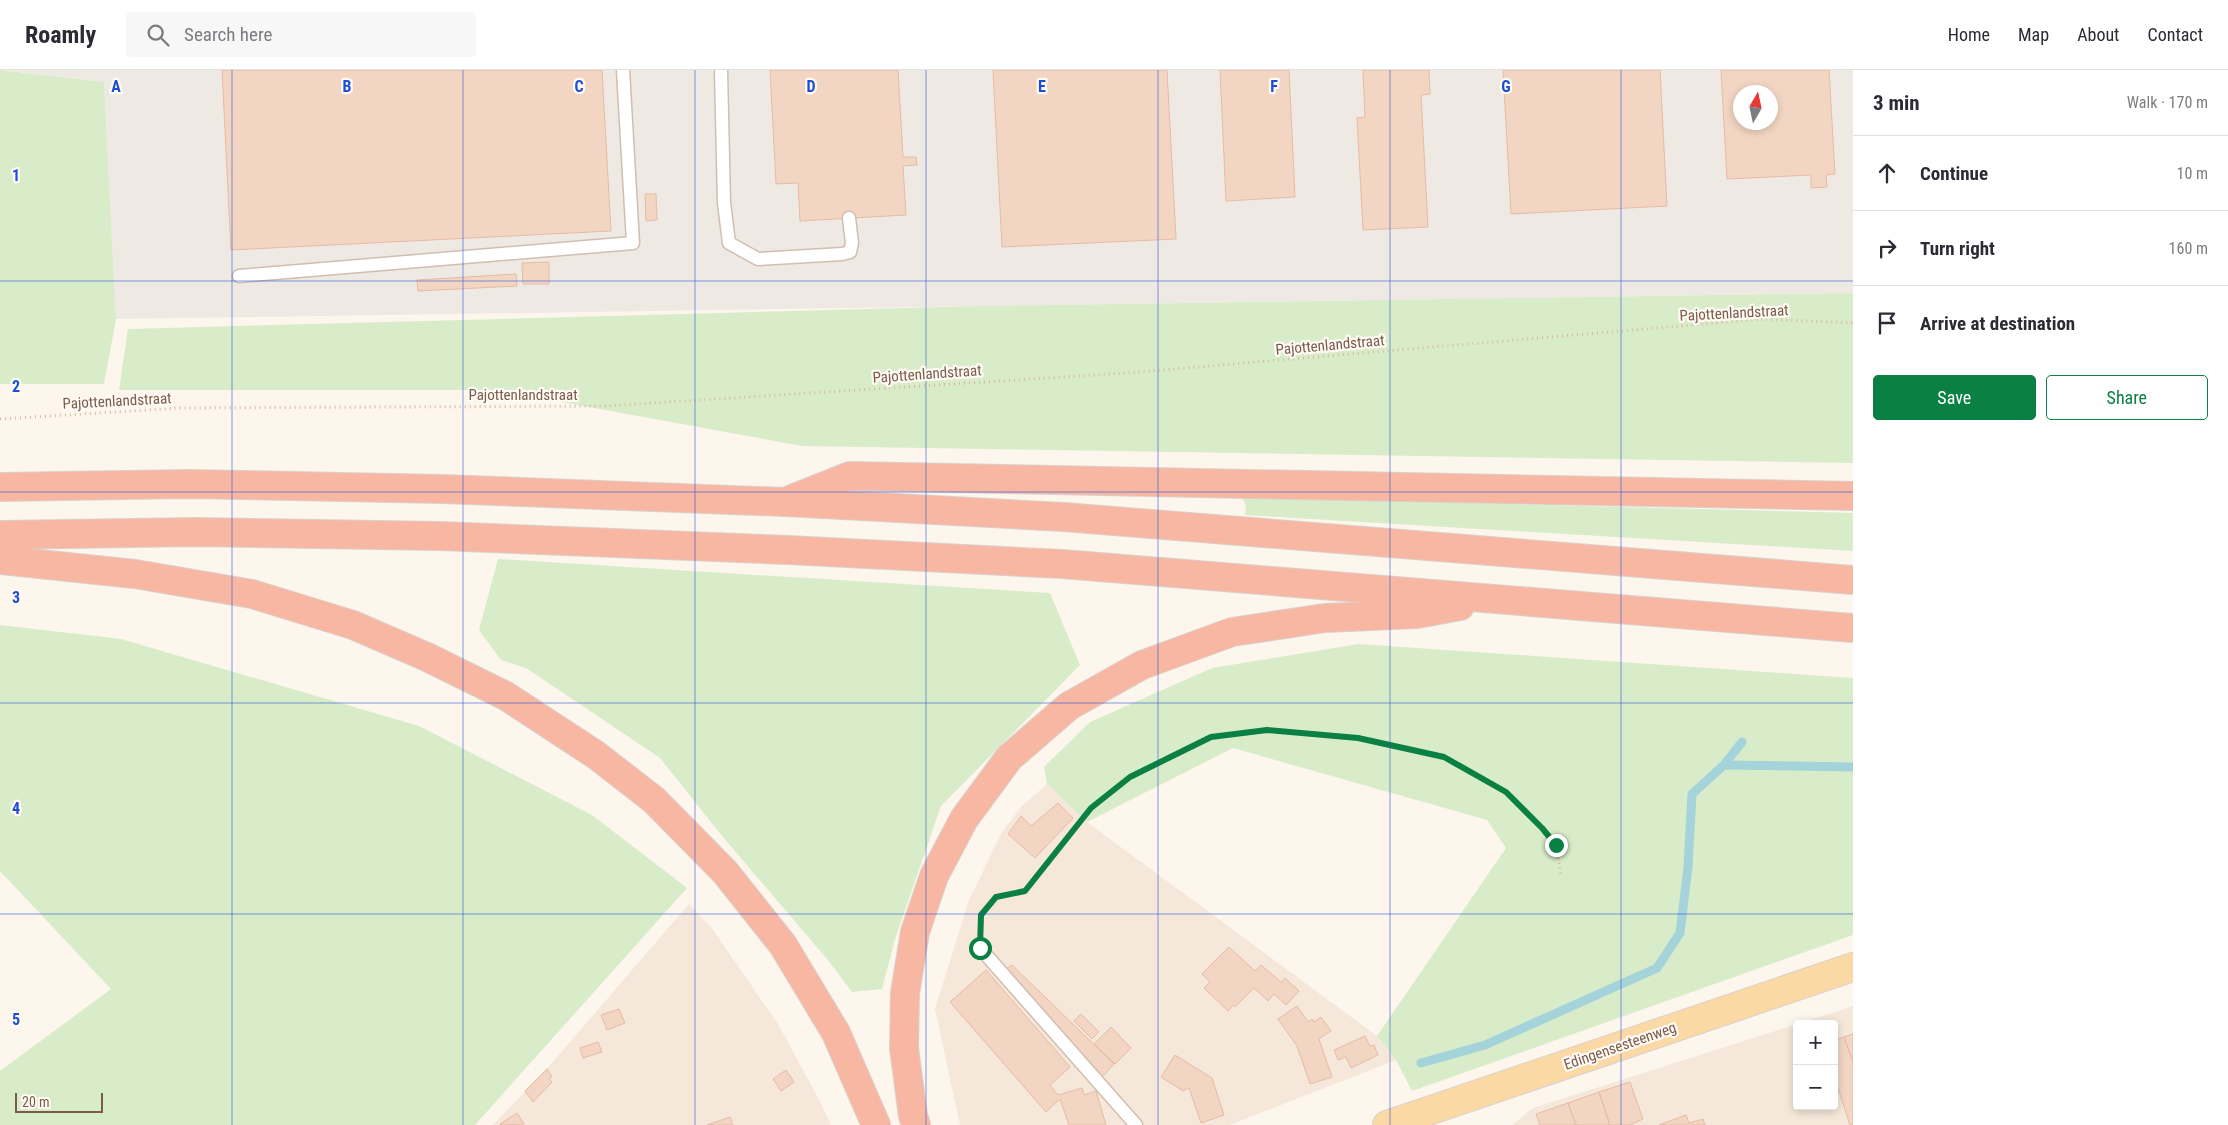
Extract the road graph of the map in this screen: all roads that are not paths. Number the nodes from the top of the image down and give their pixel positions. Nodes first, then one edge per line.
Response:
1 (623, 70) edge
2 (721, 70) edge
3 (849, 218) dead end
4 (239, 276) dead end
5 (0, 487) edge
6 (1853, 496) edge
7 (786, 502) junction
8 (0, 535) edge
9 (0, 560) edge
10 (1853, 580) edge
11 (1500, 599) junction
12 (1853, 628) edge
13 (980, 948) road end
14 (1853, 967) edge
15 (876, 1125) edge
16 (916, 1125) edge
17 (1136, 1125) edge
18 (1387, 1125) edge

1 - 4 lane
2 - 3 lane
5 - 7 highway
6 - 7 highway
7 - 10 highway
8 - 11 highway
9 - 15 highway
11 - 12 highway
11 - 16 highway
13 - 17 lane
14 - 18 main road, Edingensesteenweg

